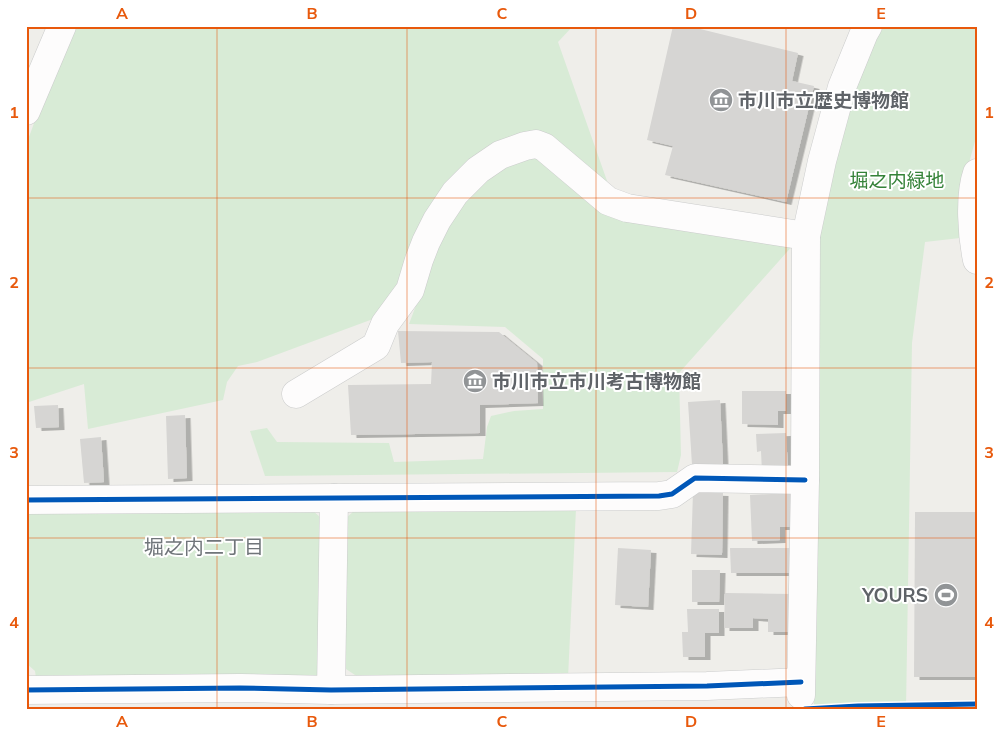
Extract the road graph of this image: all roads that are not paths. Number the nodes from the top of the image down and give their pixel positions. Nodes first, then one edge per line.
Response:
1 (62, 26) edge
2 (868, 26) edge
3 (26, 111) edge
4 (977, 173) edge
5 (974, 214) edge
6 (806, 236) junction
7 (977, 260) edge
8 (296, 394) dead end
9 (805, 480) junction
10 (334, 498) junction
11 (26, 500) edge
12 (26, 690) edge
13 (331, 690) junction
14 (240, 698) edge

1 - 3 street
2 - 6 street
4 - 5 street
5 - 7 street
6 - 8 street
6 - 9 street
9 - 10 street
9 - 13 street
10 - 11 street
10 - 13 street
12 - 14 street
13 - 14 street

